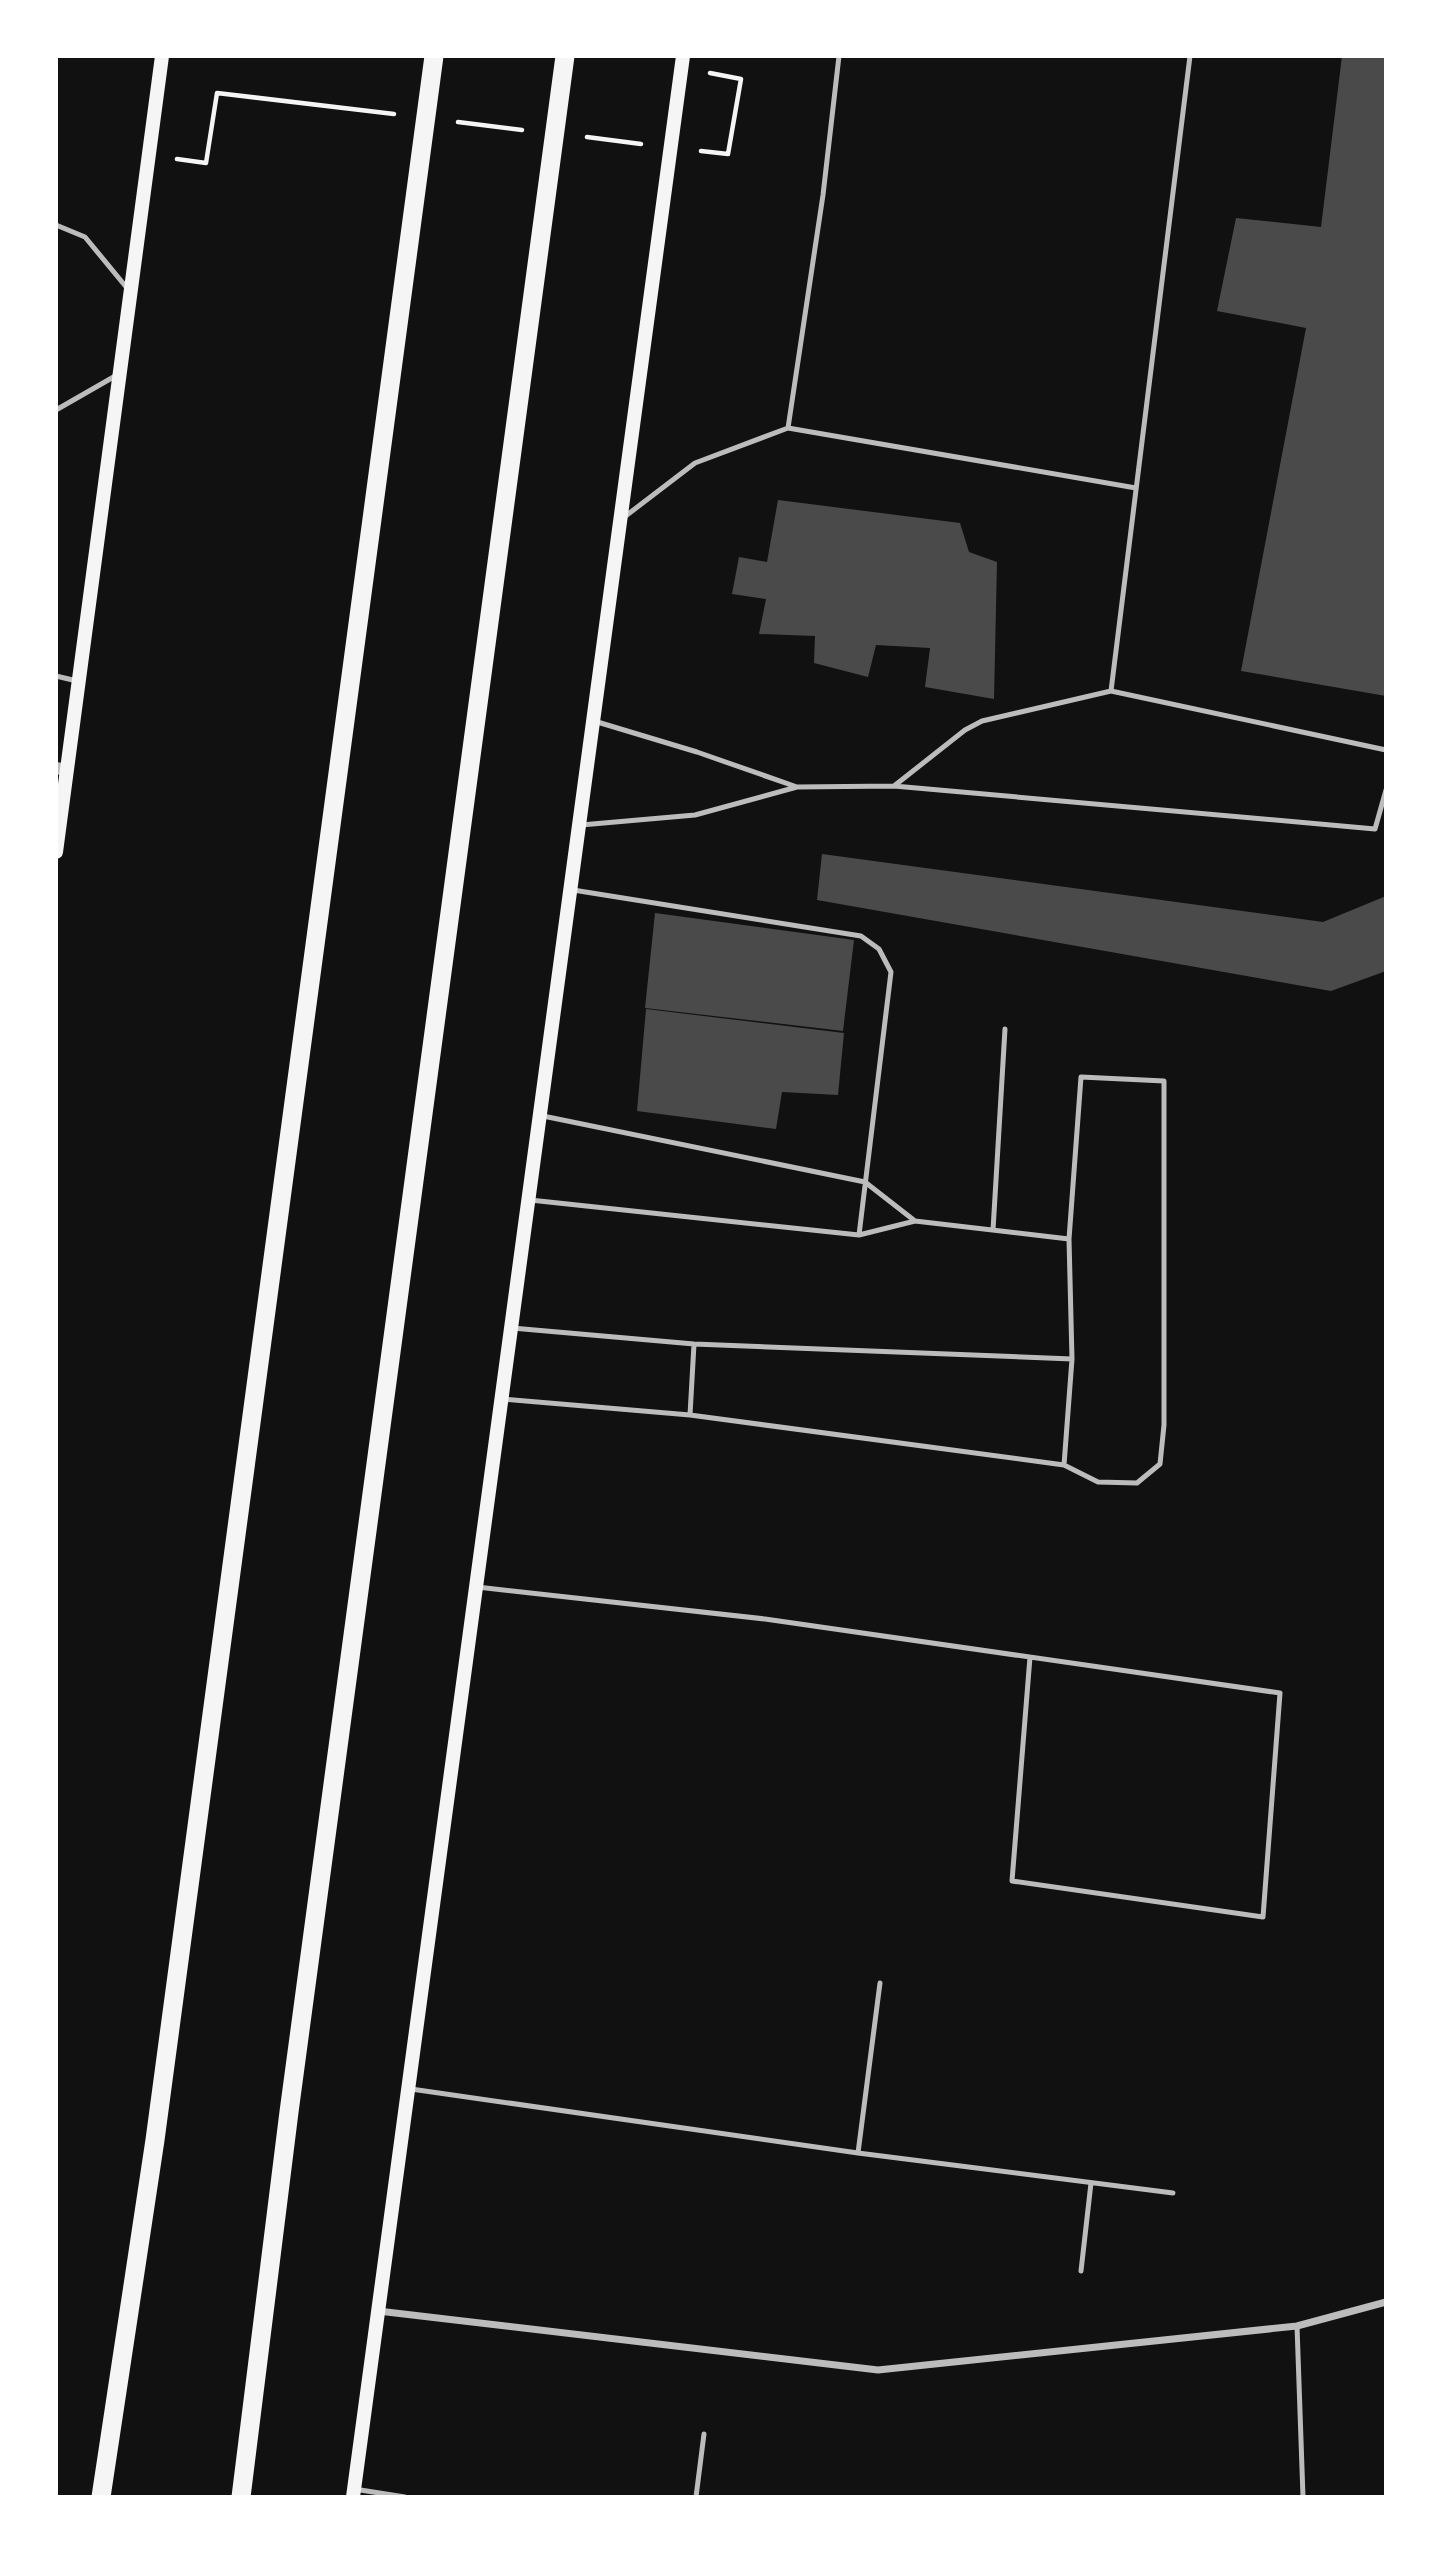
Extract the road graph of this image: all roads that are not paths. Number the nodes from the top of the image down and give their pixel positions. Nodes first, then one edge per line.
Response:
1 (162, 56) edge
2 (434, 56) edge
3 (565, 56) edge
4 (683, 56) edge
5 (839, 56) edge
6 (1189, 56) edge
7 (56, 225) edge
8 (131, 293) junction
9 (120, 373) junction
10 (56, 410) edge
11 (788, 428) junction
12 (1136, 488) junction
13 (621, 520) junction
14 (56, 677) edge
15 (79, 681) junction
16 (1111, 691) junction
17 (594, 721) junction
18 (1386, 750) edge
19 (61, 769) edge
20 (894, 786) junction
21 (797, 787) junction
22 (1386, 790) edge
23 (579, 825) junction
24 (56, 852) edge
25 (570, 890) junction
26 (1005, 1030) dead end
27 (540, 1115) junction
28 (865, 1182) junction
29 (529, 1199) junction
30 (915, 1220) junction
31 (993, 1230) junction
32 (859, 1236) junction
33 (1069, 1240) junction
34 (511, 1328) junction
35 (694, 1344) junction
36 (1072, 1359) junction
37 (502, 1399) junction
38 (690, 1415) junction
39 (1064, 1465) junction
40 (477, 1587) junction
41 (1030, 1657) junction
42 (880, 1983) dead end
43 (408, 2088) junction
44 (858, 2153) junction
45 (1091, 2183) junction
46 (1172, 2193) dead end
47 (1081, 2271) dead end
48 (1386, 2302) edge
49 (379, 2311) junction
50 (1297, 2326) junction
51 (704, 2434) dead end
52 (354, 2493) edge
53 (101, 2497) edge
54 (241, 2497) edge
55 (405, 2497) edge
56 (696, 2497) edge
57 (1303, 2497) edge

1 - 8 main road
2 - 53 highway
3 - 54 highway
4 - 13 main road
5 - 11 lane
6 - 12 lane
7 - 8 lane
8 - 9 main road
9 - 10 lane
9 - 15 main road
11 - 12 lane
11 - 13 lane
12 - 16 lane
13 - 17 main road
14 - 15 lane
15 - 19 main road
16 - 18 lane
16 - 20 lane
17 - 21 lane
17 - 23 main road
19 - 24 main road
20 - 21 lane
20 - 22 lane
21 - 23 lane
23 - 25 main road
25 - 27 main road
25 - 28 lane
26 - 31 lane
27 - 28 lane
27 - 29 main road
28 - 30 lane
28 - 32 lane
29 - 32 lane
29 - 34 main road
30 - 31 lane
30 - 32 lane
31 - 33 lane
33 - 36 lane
33 - 39 lane
34 - 35 lane
34 - 37 main road
35 - 36 lane
35 - 38 lane
36 - 39 lane
37 - 38 lane
37 - 40 main road
38 - 39 lane
40 - 41 lane
40 - 43 main road
41 - 41 lane
42 - 44 lane
43 - 44 lane
43 - 49 main road
44 - 45 lane
45 - 46 lane
45 - 47 lane
48 - 50 street
49 - 50 street
49 - 52 main road
50 - 57 lane
51 - 56 lane
52 - 55 lane

